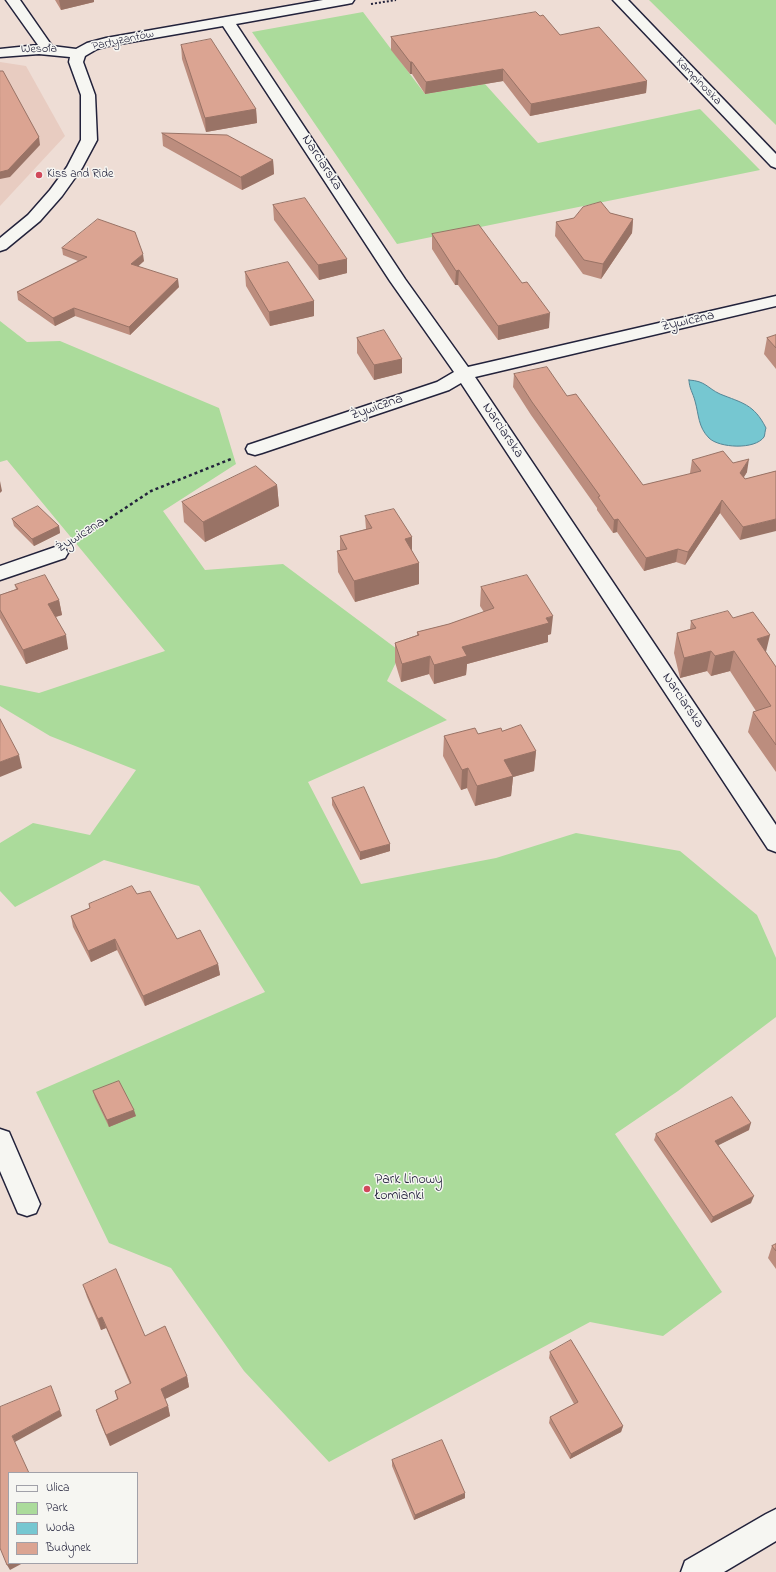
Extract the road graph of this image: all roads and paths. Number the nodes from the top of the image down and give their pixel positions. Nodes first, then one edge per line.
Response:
1 (13, 0) edge
2 (347, 0) edge
3 (396, 0) edge
4 (620, 0) edge
5 (365, 6) dead end
6 (227, 21) junction
7 (46, 48) junction
8 (0, 53) edge
9 (78, 54) junction
10 (776, 163) edge
11 (0, 246) edge
12 (776, 301) edge
13 (464, 374) junction
14 (255, 449) joint
15 (58, 553) joint
16 (0, 573) edge
17 (776, 843) edge
18 (0, 1140) edge
19 (27, 1204) dead end
20 (776, 1524) edge
21 (696, 1572) edge

1 - 7 street
2 - 6 street, Partyzantów
3 - 5 path
4 - 10 street, Kampinoska
6 - 9 street, Partyzantów
6 - 13 street, Narciarska
7 - 8 street, Wesoła
7 - 9 street, Wesoła
9 - 11 street, Partyzantów
12 - 13 street, Żywiczna
13 - 14 street, Żywiczna
13 - 17 street, Narciarska
14 - 15 path, Żywiczna
15 - 16 street, Żywiczna
18 - 19 street
20 - 21 street

